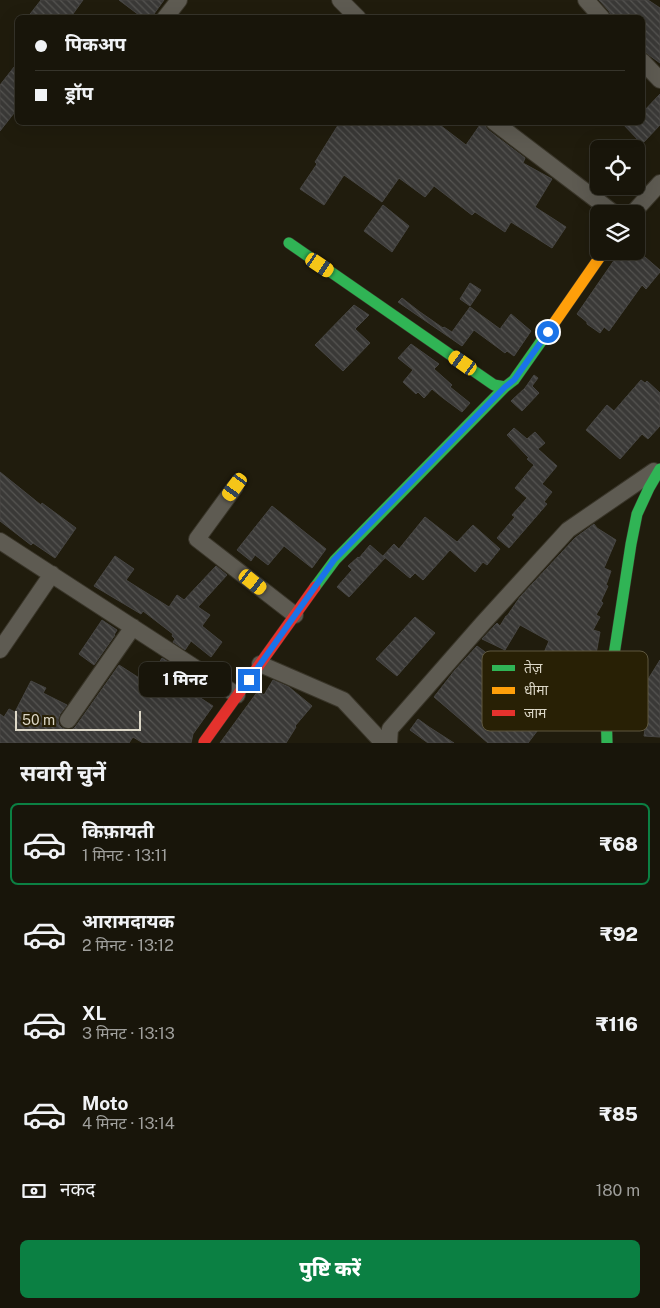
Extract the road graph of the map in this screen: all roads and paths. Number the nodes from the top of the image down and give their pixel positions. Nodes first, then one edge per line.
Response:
1 (179, 0) edge
2 (340, 0) edge
3 (586, 0) edge
4 (167, 15) edge
5 (355, 15) edge
6 (599, 15) edge
7 (645, 64) edge
8 (660, 80) edge
9 (498, 125) edge
10 (660, 183) edge
11 (603, 205) edge
12 (640, 205) edge
13 (289, 243) dead end
14 (598, 260) edge
15 (505, 387) junction
16 (660, 468) edge
17 (235, 487) dead end
18 (0, 541) edge
19 (52, 574) junction
20 (295, 615) junction
21 (133, 627) junction
22 (0, 650) edge
23 (615, 651) edge
24 (260, 664) junction
25 (237, 695) junction
26 (68, 720) dead end
27 (204, 742) dead end
28 (383, 743) edge
29 (389, 743) edge

1 - 4 street
2 - 5 street
3 - 6 street
7 - 8 street
9 - 11 street
10 - 12 street
13 - 15 street
14 - 15 street
15 - 20 street
16 - 23 street
16 - 29 street
17 - 20 street
18 - 19 street
19 - 21 street
19 - 22 street
20 - 24 street
21 - 25 street
21 - 26 street
24 - 25 street
24 - 28 street
25 - 27 street

